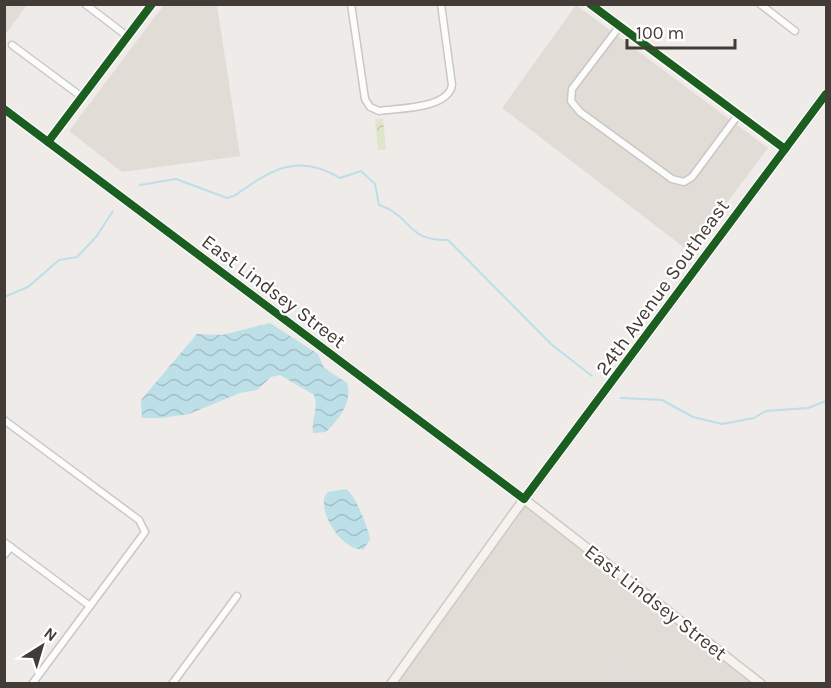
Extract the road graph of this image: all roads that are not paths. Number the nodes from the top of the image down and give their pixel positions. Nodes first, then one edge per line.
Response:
1 (84, 4) edge
2 (152, 4) edge
3 (351, 4) edge
4 (441, 4) edge
5 (590, 4) edge
6 (759, 4) edge
7 (620, 27) junction
8 (795, 31) dead end
9 (127, 36) junction
10 (12, 45) dead end
11 (826, 94) edge
12 (82, 97) junction
13 (4, 109) edge
14 (738, 115) junction
15 (48, 142) junction
16 (784, 149) junction
17 (4, 420) edge
18 (524, 500) junction
19 (4, 542) edge
20 (11, 547) junction
21 (4, 555) edge
22 (237, 596) dead end
23 (90, 606) junction
24 (32, 684) edge
25 (172, 684) edge
26 (391, 684) edge
27 (761, 684) edge

1 - 9 street
2 - 9 street
3 - 4 street
5 - 7 street
6 - 8 street
7 - 14 street
7 - 14 street
9 - 12 street
10 - 12 street
11 - 16 street, 24th Avenue Southeast
12 - 15 street
13 - 15 street, East Lindsey Street
14 - 16 street
15 - 18 street, East Lindsey Street
16 - 18 street, 24th Avenue Southeast
17 - 23 street
18 - 26 street, 24th Avenue Southeast
18 - 27 street, East Lindsey Street
19 - 20 street
20 - 21 street
20 - 23 street
22 - 25 street
23 - 24 street

